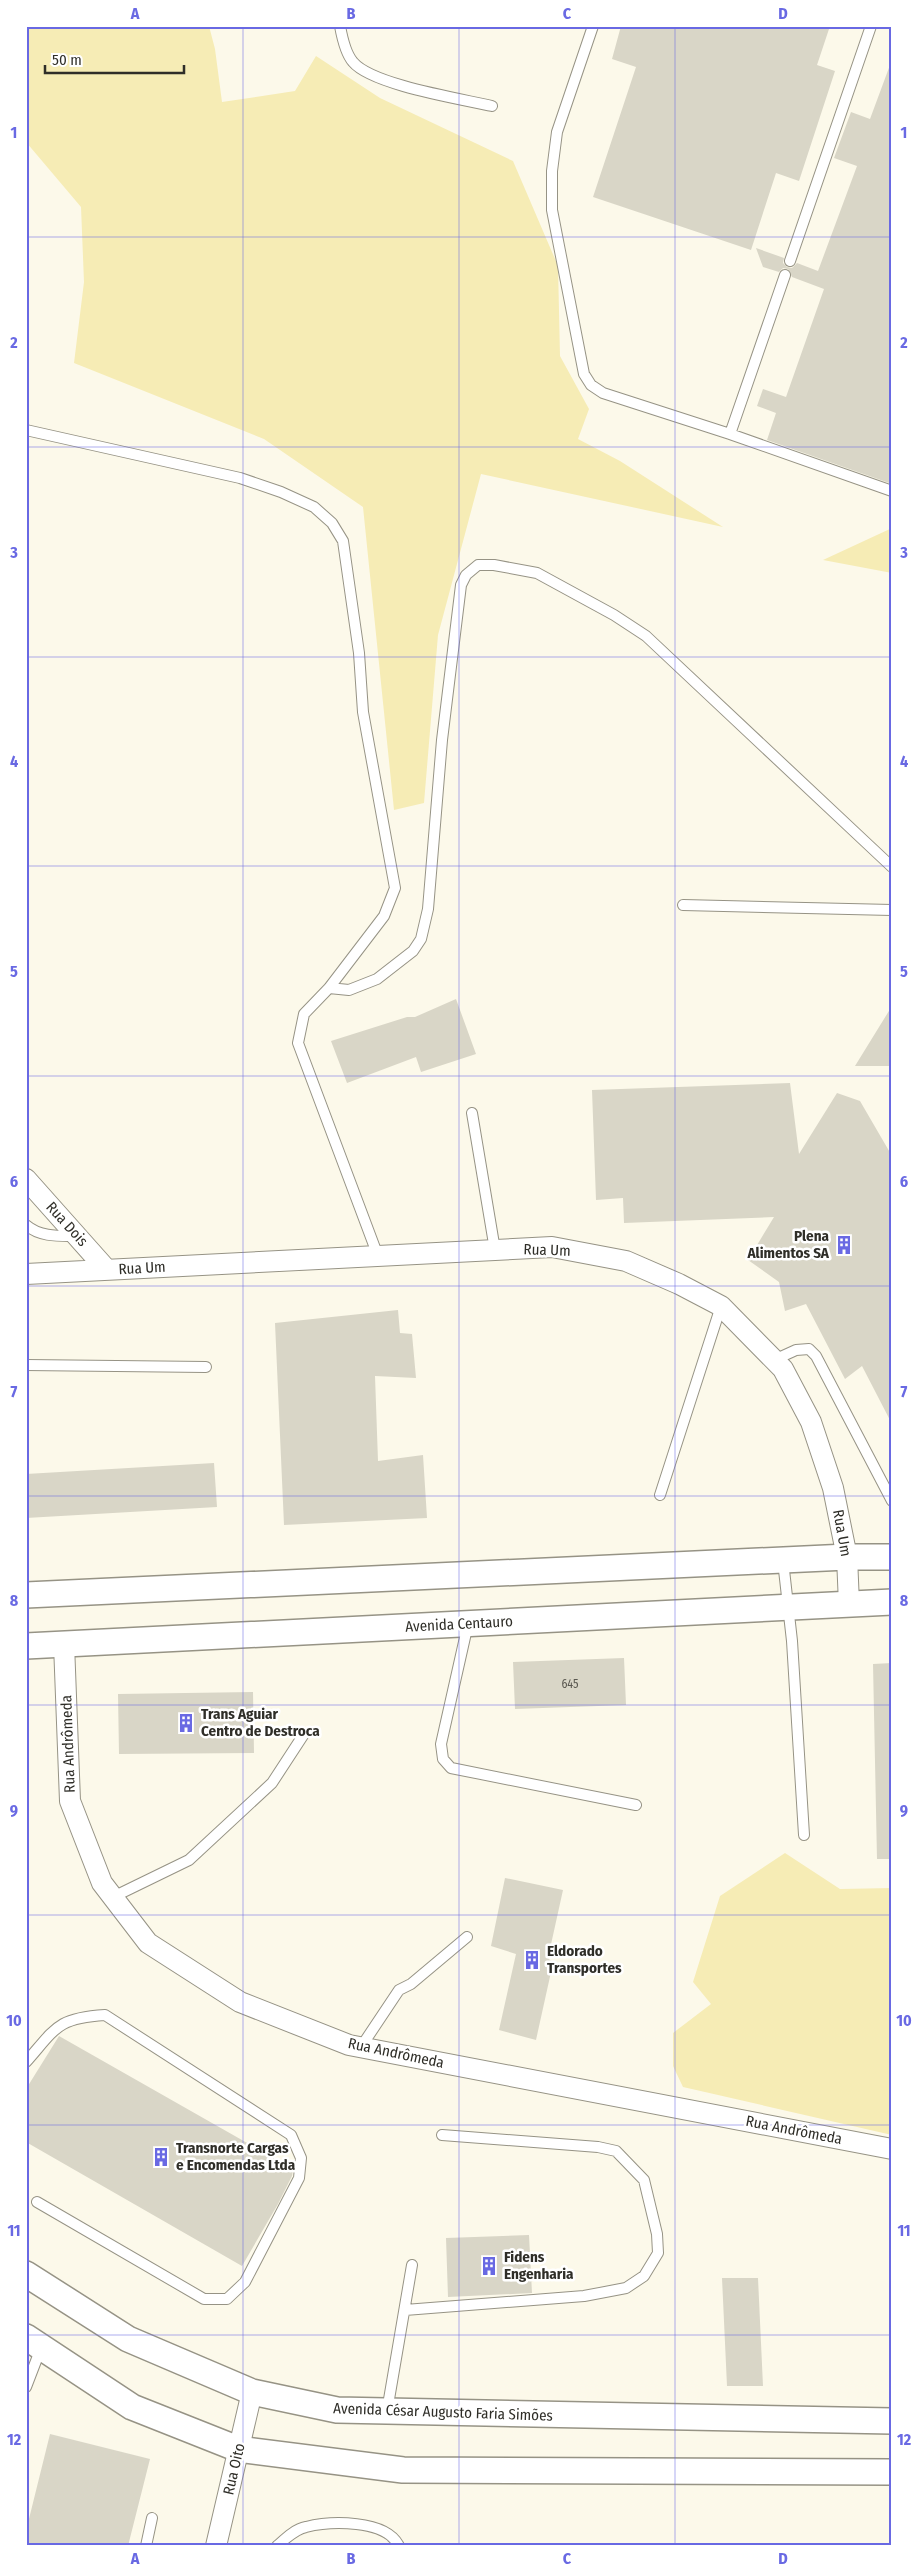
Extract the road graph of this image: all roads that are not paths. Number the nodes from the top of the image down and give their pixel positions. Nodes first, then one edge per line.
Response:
1 (340, 26) edge
2 (593, 26) edge
3 (871, 26) edge
4 (492, 106) dead end
5 (790, 261) dead end
6 (785, 275) dead end
7 (26, 430) edge
8 (730, 434) junction
9 (892, 491) edge
10 (892, 867) edge
11 (684, 905) dead end
12 (892, 910) edge
13 (328, 988) junction
14 (472, 1113) dead end
15 (26, 1179) edge
16 (26, 1225) edge
17 (77, 1236) junction
18 (495, 1250) junction
19 (378, 1256) junction
20 (107, 1270) junction
21 (26, 1274) edge
22 (721, 1306) junction
23 (774, 1360) junction
24 (26, 1365) edge
25 (206, 1368) dead end
26 (660, 1495) dead end
27 (892, 1501) edge
28 (847, 1557) junction
29 (892, 1557) edge
30 (783, 1561) junction
31 (26, 1595) edge
32 (892, 1602) edge
33 (849, 1604) junction
34 (788, 1606) junction
35 (469, 1623) junction
36 (64, 1644) junction
37 (26, 1646) edge
38 (304, 1734) dead end
39 (636, 1805) dead end
40 (804, 1835) dead end
41 (113, 1897) junction
42 (467, 1936) dead end
43 (361, 2047) junction
44 (26, 2062) edge
45 (442, 2135) dead end
46 (892, 2149) edge
47 (37, 2202) dead end
48 (412, 2265) dead end
49 (26, 2274) edge
50 (405, 2310) junction
51 (34, 2342) edge
52 (26, 2388) edge
53 (252, 2392) junction
54 (387, 2412) junction
55 (892, 2421) edge
56 (238, 2449) junction
57 (892, 2472) edge
58 (152, 2518) dead end
59 (146, 2546) edge
60 (216, 2546) edge
61 (277, 2546) edge
62 (399, 2546) edge

1 - 4 lane
2 - 8 lane
3 - 5 lane
6 - 8 lane
7 - 13 lane
8 - 9 lane
10 - 13 lane
11 - 12 lane
13 - 19 lane
14 - 18 lane
15 - 17 street, Rua Dois
16 - 17 lane
17 - 20 street, Rua Dois
18 - 19 street, Rua Um
18 - 22 street, Rua Um
19 - 20 street, Rua Um
20 - 21 street, Rua Um
22 - 23 street, Rua Um
22 - 26 lane
23 - 27 lane
23 - 28 street, Rua Um
24 - 25 lane
28 - 29 street
28 - 30 street
28 - 33 street, Rua Um
30 - 31 street
30 - 34 lane
32 - 33 street, Avenida Centauro
33 - 34 street, Avenida Centauro
34 - 35 street, Avenida Centauro
34 - 40 lane
35 - 36 street, Avenida Centauro
35 - 39 lane
36 - 37 street, Avenida Centauro
36 - 41 street, Rua Andrômeda
38 - 41 lane
41 - 43 street, Rua Andrômeda
42 - 43 lane
43 - 46 street, Rua Andrômeda
44 - 47 lane
45 - 50 lane
48 - 50 lane
49 - 53 street, Avenida César Augusto Faria Simões
50 - 54 lane
51 - 52 lane
51 - 56 street
53 - 54 street, Avenida César Augusto Faria Simões
53 - 56 street, Rua Oito
54 - 55 street, Avenida César Augusto Faria Simões
56 - 57 street
56 - 60 street, Rua Oito
58 - 59 lane
61 - 62 lane

